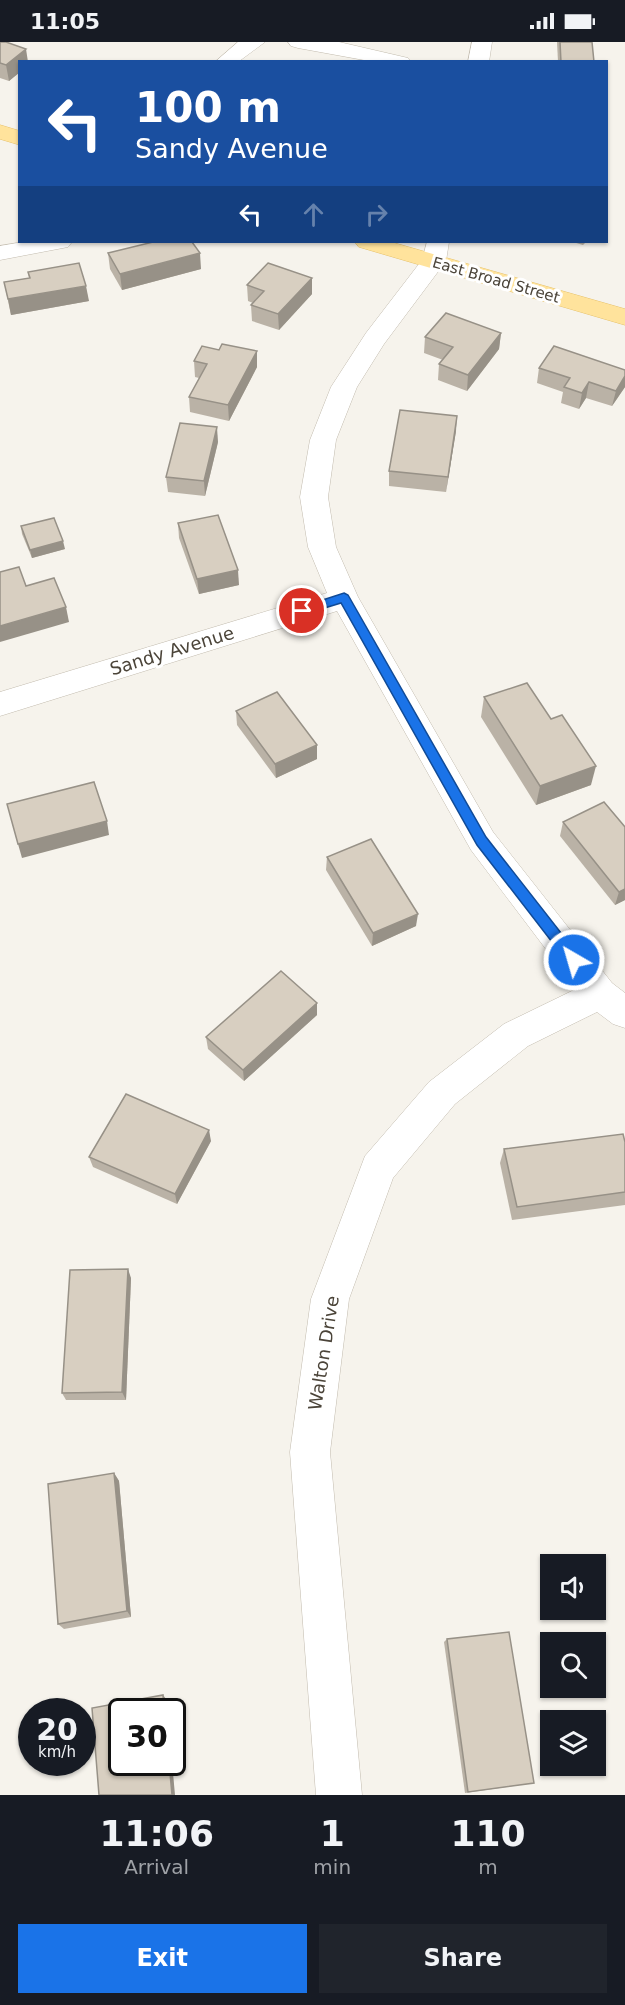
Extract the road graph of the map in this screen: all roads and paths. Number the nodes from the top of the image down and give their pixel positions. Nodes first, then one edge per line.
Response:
1 (255, 42) edge
2 (260, 42) edge
3 (298, 42) edge
4 (227, 60) edge
5 (394, 60) edge
6 (0, 132) edge
7 (18, 137) edge
8 (54, 243) edge
9 (376, 243) edge
10 (436, 251) edge
11 (0, 252) edge
12 (625, 317) edge
13 (344, 598) junction
14 (0, 704) edge
15 (613, 1003) edge
16 (339, 1795) edge

1 - 2 street
1 - 4 street
3 - 5 street
6 - 7 main road
8 - 11 street
9 - 10 main road, East Broad Street
10 - 12 main road, East Broad Street
10 - 13 street
13 - 14 street, Sandy Avenue
13 - 15 street
15 - 16 street, Walton Drive

